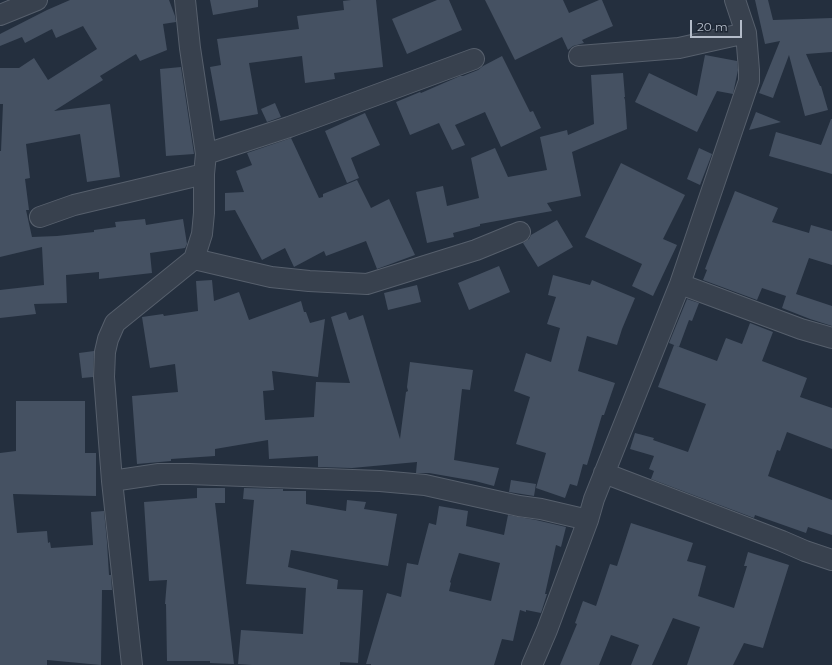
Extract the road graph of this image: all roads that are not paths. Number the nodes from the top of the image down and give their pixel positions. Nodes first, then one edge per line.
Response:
1 (37, 0) edge
2 (185, 0) edge
3 (735, 0) edge
4 (0, 15) edge
5 (746, 32) junction
6 (579, 56) dead end
7 (474, 59) dead end
8 (206, 154) junction
9 (204, 174) junction
10 (40, 218) dead end
11 (520, 232) dead end
12 (194, 259) junction
13 (680, 284) junction
14 (832, 338) edge
15 (604, 473) junction
16 (112, 480) junction
17 (588, 520) junction
18 (832, 560) edge
19 (132, 665) edge
20 (532, 665) edge

1 - 4 street
2 - 8 street
3 - 5 street
5 - 6 street
5 - 13 street
7 - 8 street
8 - 9 street
9 - 10 street
9 - 12 street
11 - 12 street
12 - 16 street
13 - 14 street
13 - 15 street
15 - 17 street
15 - 18 street
16 - 17 street
16 - 19 street
17 - 20 street

